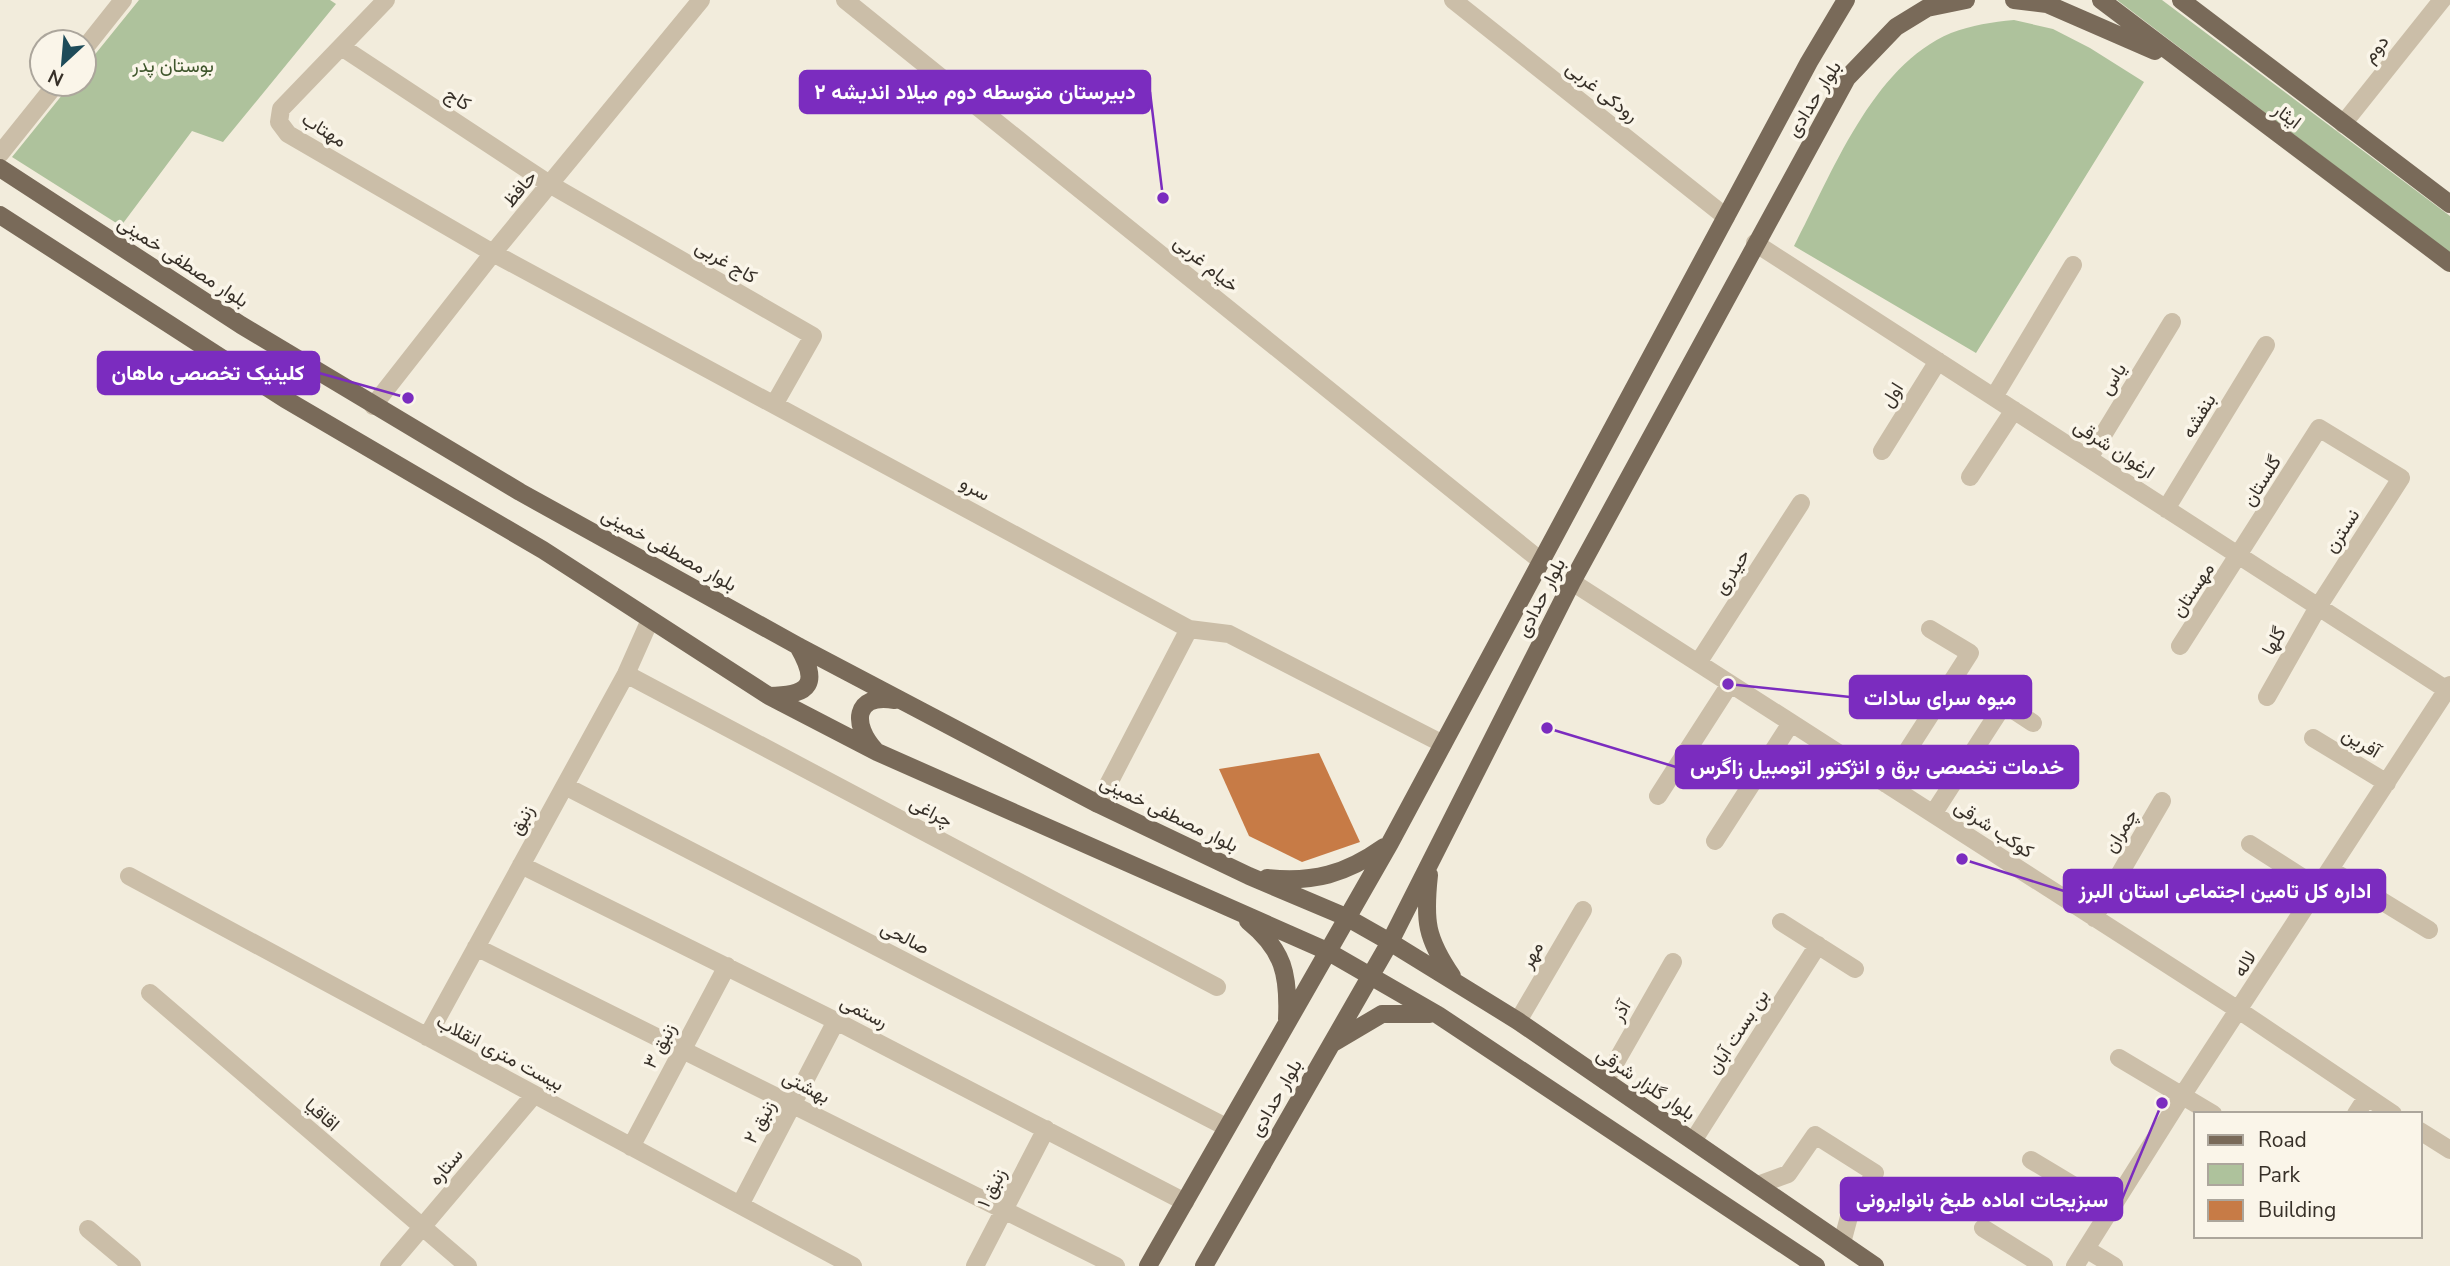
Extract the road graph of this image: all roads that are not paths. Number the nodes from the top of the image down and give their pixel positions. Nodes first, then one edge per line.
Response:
1 (123, 0) edge
2 (386, 0) edge
3 (701, 0) edge
4 (845, 0) edge
5 (1453, 0) edge
6 (1846, 0) edge
7 (1966, 0) edge
8 (2014, 0) edge
9 (2101, 0) edge
10 (2181, 0) edge
11 (2442, 0) edge
12 (1929, 4) edge
13 (98, 31) edge
14 (343, 48) junction
15 (2178, 61) junction
16 (45, 98) edge
17 (2343, 124) junction
18 (0, 155) edge
19 (0, 168) edge
20 (551, 185) junction
21 (2450, 204) edge
22 (0, 215) edge
23 (1726, 216) junction
24 (1755, 243) junction
25 (494, 253) junction
26 (2450, 263) edge
27 (2073, 265) dead end
28 (2172, 322) dead end
29 (2266, 345) dead end
30 (1938, 361) junction
31 (1994, 397) junction
32 (775, 403) junction
33 (373, 406) junction
34 (2014, 410) junction
35 (1881, 451) dead end
36 (2089, 458) junction
37 (1970, 477) dead end
38 (2400, 478) joint
39 (1801, 503) dead end
40 (2166, 509) junction
41 (2240, 556) junction
42 (1541, 561) junction
43 (1572, 582) junction
44 (2318, 607) junction
45 (650, 620) junction
46 (1189, 629) junction
47 (1930, 629) dead end
48 (798, 646) junction
49 (2180, 646) dead end
50 (1698, 663) junction
51 (626, 674) junction
52 (1730, 684) junction
53 (2449, 689) edge
54 (769, 696) junction
55 (2267, 696) dead end
56 (902, 701) junction
57 (1791, 723) junction
58 (2033, 723) dead end
59 (2313, 738) dead end
60 (1443, 744) junction
61 (877, 752) junction
62 (2387, 783) junction
63 (1886, 784) junction
64 (565, 786) junction
65 (1658, 796) dead end
66 (2162, 801) dead end
67 (1098, 804) junction
68 (1933, 814) junction
69 (1715, 841) dead end
70 (1390, 843) junction
71 (2250, 844) dead end
72 (521, 865) junction
73 (1430, 867) junction
74 (2331, 870) junction
75 (129, 876) dead end
76 (1249, 876) junction
77 (2319, 888) junction
78 (1231, 908) junction
79 (1583, 910) dead end
80 (1346, 917) junction
81 (2094, 918) junction
82 (1782, 922) dead end
83 (2428, 930) dead end
84 (1390, 942) junction
85 (1818, 945) junction
86 (476, 947) junction
87 (1327, 951) junction
88 (1673, 962) dead end
89 (727, 966) junction
90 (1855, 969) dead end
91 (1370, 976) junction
92 (1456, 982) junction
93 (1217, 987) dead end
94 (150, 993) dead end
95 (2239, 1011) junction
96 (1438, 1015) junction
97 (836, 1021) junction
98 (1518, 1021) junction
99 (1287, 1023) junction
100 (427, 1037) junction
101 (1330, 1045) junction
102 (683, 1048) junction
103 (2119, 1058) dead end
104 (1605, 1081) junction
105 (534, 1095) junction
106 (2182, 1096) junction
107 (2367, 1097) junction
108 (793, 1104) junction
109 (2210, 1112) edge
110 (2357, 1112) edge
111 (2390, 1112) edge
112 (1226, 1126) junction
113 (1046, 1129) junction
114 (2422, 1132) edge
115 (1693, 1141) junction
116 (631, 1147) junction
117 (2450, 1150) edge
118 (2031, 1160) dead end
119 (1758, 1185) junction
120 (1185, 1202) junction
121 (740, 1205) junction
122 (2110, 1208) junction
123 (1004, 1211) junction
124 (1983, 1228) dead end
125 (88, 1229) dead end
126 (421, 1229) junction
127 (1842, 1243) junction
128 (2086, 1249) junction
129 (132, 1266) edge
130 (389, 1266) edge
131 (468, 1266) edge
132 (853, 1266) edge
133 (975, 1266) edge
134 (1116, 1266) edge
135 (1148, 1266) edge
136 (1205, 1266) edge
137 (1816, 1266) edge
138 (1875, 1266) edge
139 (2044, 1266) edge
140 (2075, 1266) edge
141 (2114, 1266) edge

1 - 13 street
2 - 14 street, مهتاب
3 - 20 street, حافظ
4 - 42 street, خیام غربی
5 - 23 street, رودکی غربی
6 - 23 main road, بلوار حدادی
7 - 12 main road, بلوار حدادی
8 - 15 main road
9 - 15 main road, ایثار
10 - 17 main road, ایثار
11 - 17 street, دوم
12 - 24 main road, بلوار حدادی
14 - 20 street, کاج
14 - 25 street, مهتاب
15 - 26 main road, ایثار
16 - 18 street
17 - 21 main road, ایثار
19 - 33 main road, بلوار مصطفی خمینی
20 - 25 street, حافظ
20 - 32 street, کاج غربی
22 - 45 main road
23 - 42 main road, بلوار حدادی
24 - 30 street, ارغوان شرقی
24 - 43 main road, بلوار حدادی
25 - 32 street, سرو
25 - 33 street, حافظ
27 - 31 street
28 - 36 street, یاس
29 - 40 street, بنفشه
30 - 31 street, ارغوان شرقی
30 - 35 street, اول
31 - 34 street, ارغوان شرقی
32 - 46 street, سرو
33 - 48 main road, بلوار مصطفی خمینی
34 - 36 street, ارغوان شرقی
34 - 37 street
36 - 40 street, ارغوان شرقی
38 - 41 street, گلستان
38 - 44 street, نسترن
39 - 50 street, حیدری
40 - 41 street, ارغوان شرقی
41 - 44 street, ارغوان شرقی
41 - 49 street, مهستان
42 - 60 main road, بلوار حدادی
43 - 50 street, کوکب شرقی
43 - 73 main road, بلوار حدادی
44 - 53 street, ارغوان شرقی
44 - 55 street, گلها
45 - 51 street, زنبق
45 - 54 main road
46 - 60 street, سرو
46 - 67 street
47 - 63 street
48 - 54 main road
48 - 56 main road, بلوار مصطفی خمینی
50 - 52 street, کوکب شرقی
51 - 64 street, زنبق
51 - 93 street, چراغی
52 - 57 street, کوکب شرقی
52 - 65 street
53 - 62 street, لاله
54 - 61 main road
56 - 61 main road
56 - 67 main road, بلوار مصطفی خمینی
57 - 63 street, کوکب شرقی
57 - 69 street
58 - 68 street
59 - 62 street, آفرین
60 - 70 main road, بلوار حدادی
61 - 78 main road
62 - 74 street, لاله
63 - 68 street, کوکب شرقی
64 - 72 street, زنبق
64 - 112 street, صالحی
66 - 81 street, چمران
67 - 76 main road, بلوار مصطفی خمینی
68 - 81 street, کوکب شرقی
70 - 76 main road
70 - 80 main road, بلوار حدادی
71 - 77 street
72 - 86 street, زنبق
72 - 89 street, رستمی
73 - 84 main road, بلوار حدادی
73 - 92 main road
74 - 77 street, لاله
74 - 83 street
75 - 100 street, بیست متری انقلاب
76 - 80 main road, بلوار مصطفی خمینی
77 - 95 street, لاله
78 - 87 main road
78 - 99 main road
79 - 98 street, مهر
80 - 84 main road, بلوار مصطفی خمینی
80 - 87 main road, بلوار حدادی
81 - 95 street, کوکب شرقی
82 - 85 street
84 - 91 main road, بلوار حدادی
84 - 92 main road, بلوار گلزار شرقی
85 - 90 street
85 - 115 street, بن بست آبان
86 - 100 street, زنبق
86 - 102 street, بهشتی
87 - 91 main road
87 - 99 main road, بلوار حدادی
88 - 104 street, آذر
89 - 97 street, رستمی
89 - 102 street, زنبق ۳
91 - 96 main road
91 - 101 main road, بلوار حدادی
92 - 98 main road, بلوار گلزار شرقی
94 - 126 street, اقاقیا
95 - 106 street, لاله
95 - 107 street, کوکب شرقی
96 - 101 main road
96 - 137 main road
97 - 108 street, زنبق ۲
97 - 113 street, رستمی
98 - 104 main road, بلوار گلزار شرقی
99 - 112 main road, بلوار حدادی
100 - 105 street, بیست متری انقلاب
101 - 136 main road, بلوار حدادی
102 - 108 street, بهشتی
102 - 116 street, زنبق ۳
103 - 106 street
104 - 115 main road, بلوار گلزار شرقی
105 - 116 street, بیست متری انقلاب
105 - 126 street, ستاره
106 - 109 street
106 - 122 street, لاله
107 - 110 street
107 - 111 street, کوکب شرقی
108 - 121 street, زنبق ۲
108 - 123 street, بهشتی
112 - 120 main road, بلوار حدادی
113 - 120 street, رستمی
113 - 123 street, زنبق ۱
114 - 117 street
115 - 119 main road, بلوار گلزار شرقی
116 - 121 street, بیست متری انقلاب
118 - 122 street
119 - 127 main road, بلوار گلزار شرقی
119 - 127 street
120 - 135 main road, بلوار حدادی
121 - 132 street, بیست متری انقلاب
122 - 128 street, لاله
123 - 133 street, زنبق ۱
123 - 134 street, بهشتی
124 - 139 street
125 - 129 street
126 - 130 street, ستاره
126 - 131 street, اقاقیا
127 - 138 main road, بلوار گلزار شرقی
128 - 140 street, لاله
128 - 141 street

